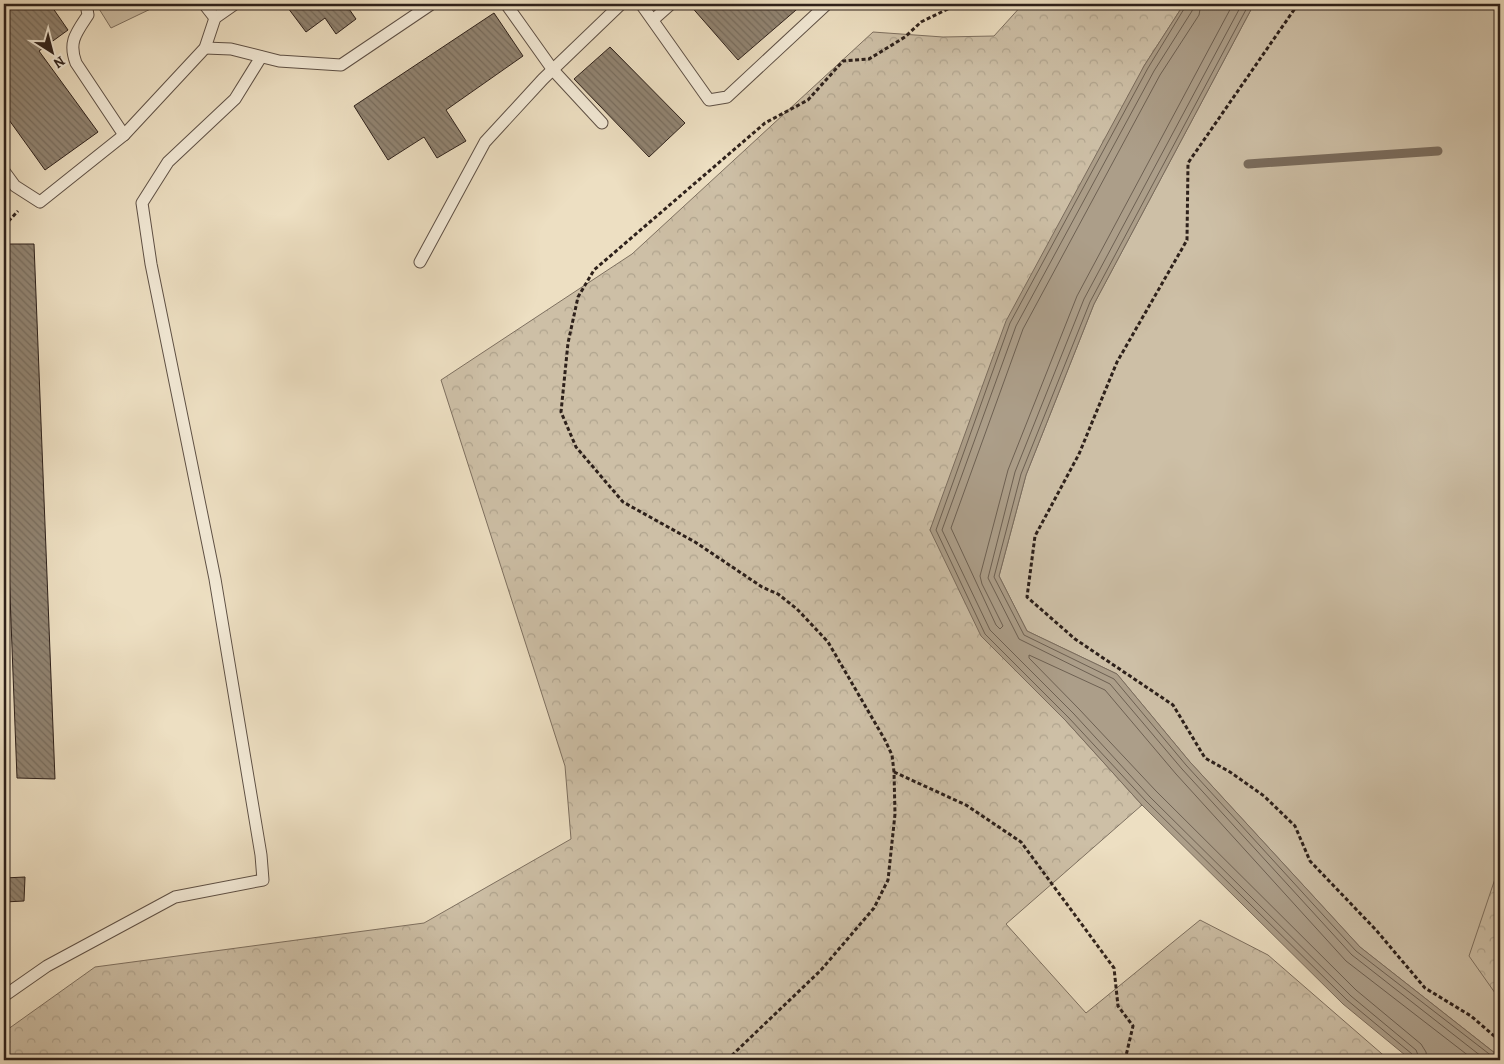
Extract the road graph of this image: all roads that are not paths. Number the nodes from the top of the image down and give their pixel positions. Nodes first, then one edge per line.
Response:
1 (86, 4) edge
2 (204, 4) edge
3 (235, 4) edge
4 (506, 4) edge
5 (621, 4) edge
6 (641, 4) edge
7 (671, 4) edge
8 (827, 4) edge
9 (430, 6) dead end
10 (215, 18) junction
11 (653, 20) junction
12 (205, 48) junction
13 (261, 57) junction
14 (553, 70) junction
15 (602, 122) dead end
16 (124, 135) junction
17 (4, 171) edge
18 (420, 262) dead end
19 (4, 996) edge

1 - 16 lane
2 - 10 lane
3 - 10 lane
4 - 14 lane
5 - 14 lane
6 - 11 lane
7 - 11 lane
8 - 11 lane
9 - 13 lane
10 - 12 lane
12 - 13 lane
12 - 16 lane
13 - 19 lane
14 - 15 lane
14 - 18 lane
16 - 17 lane

